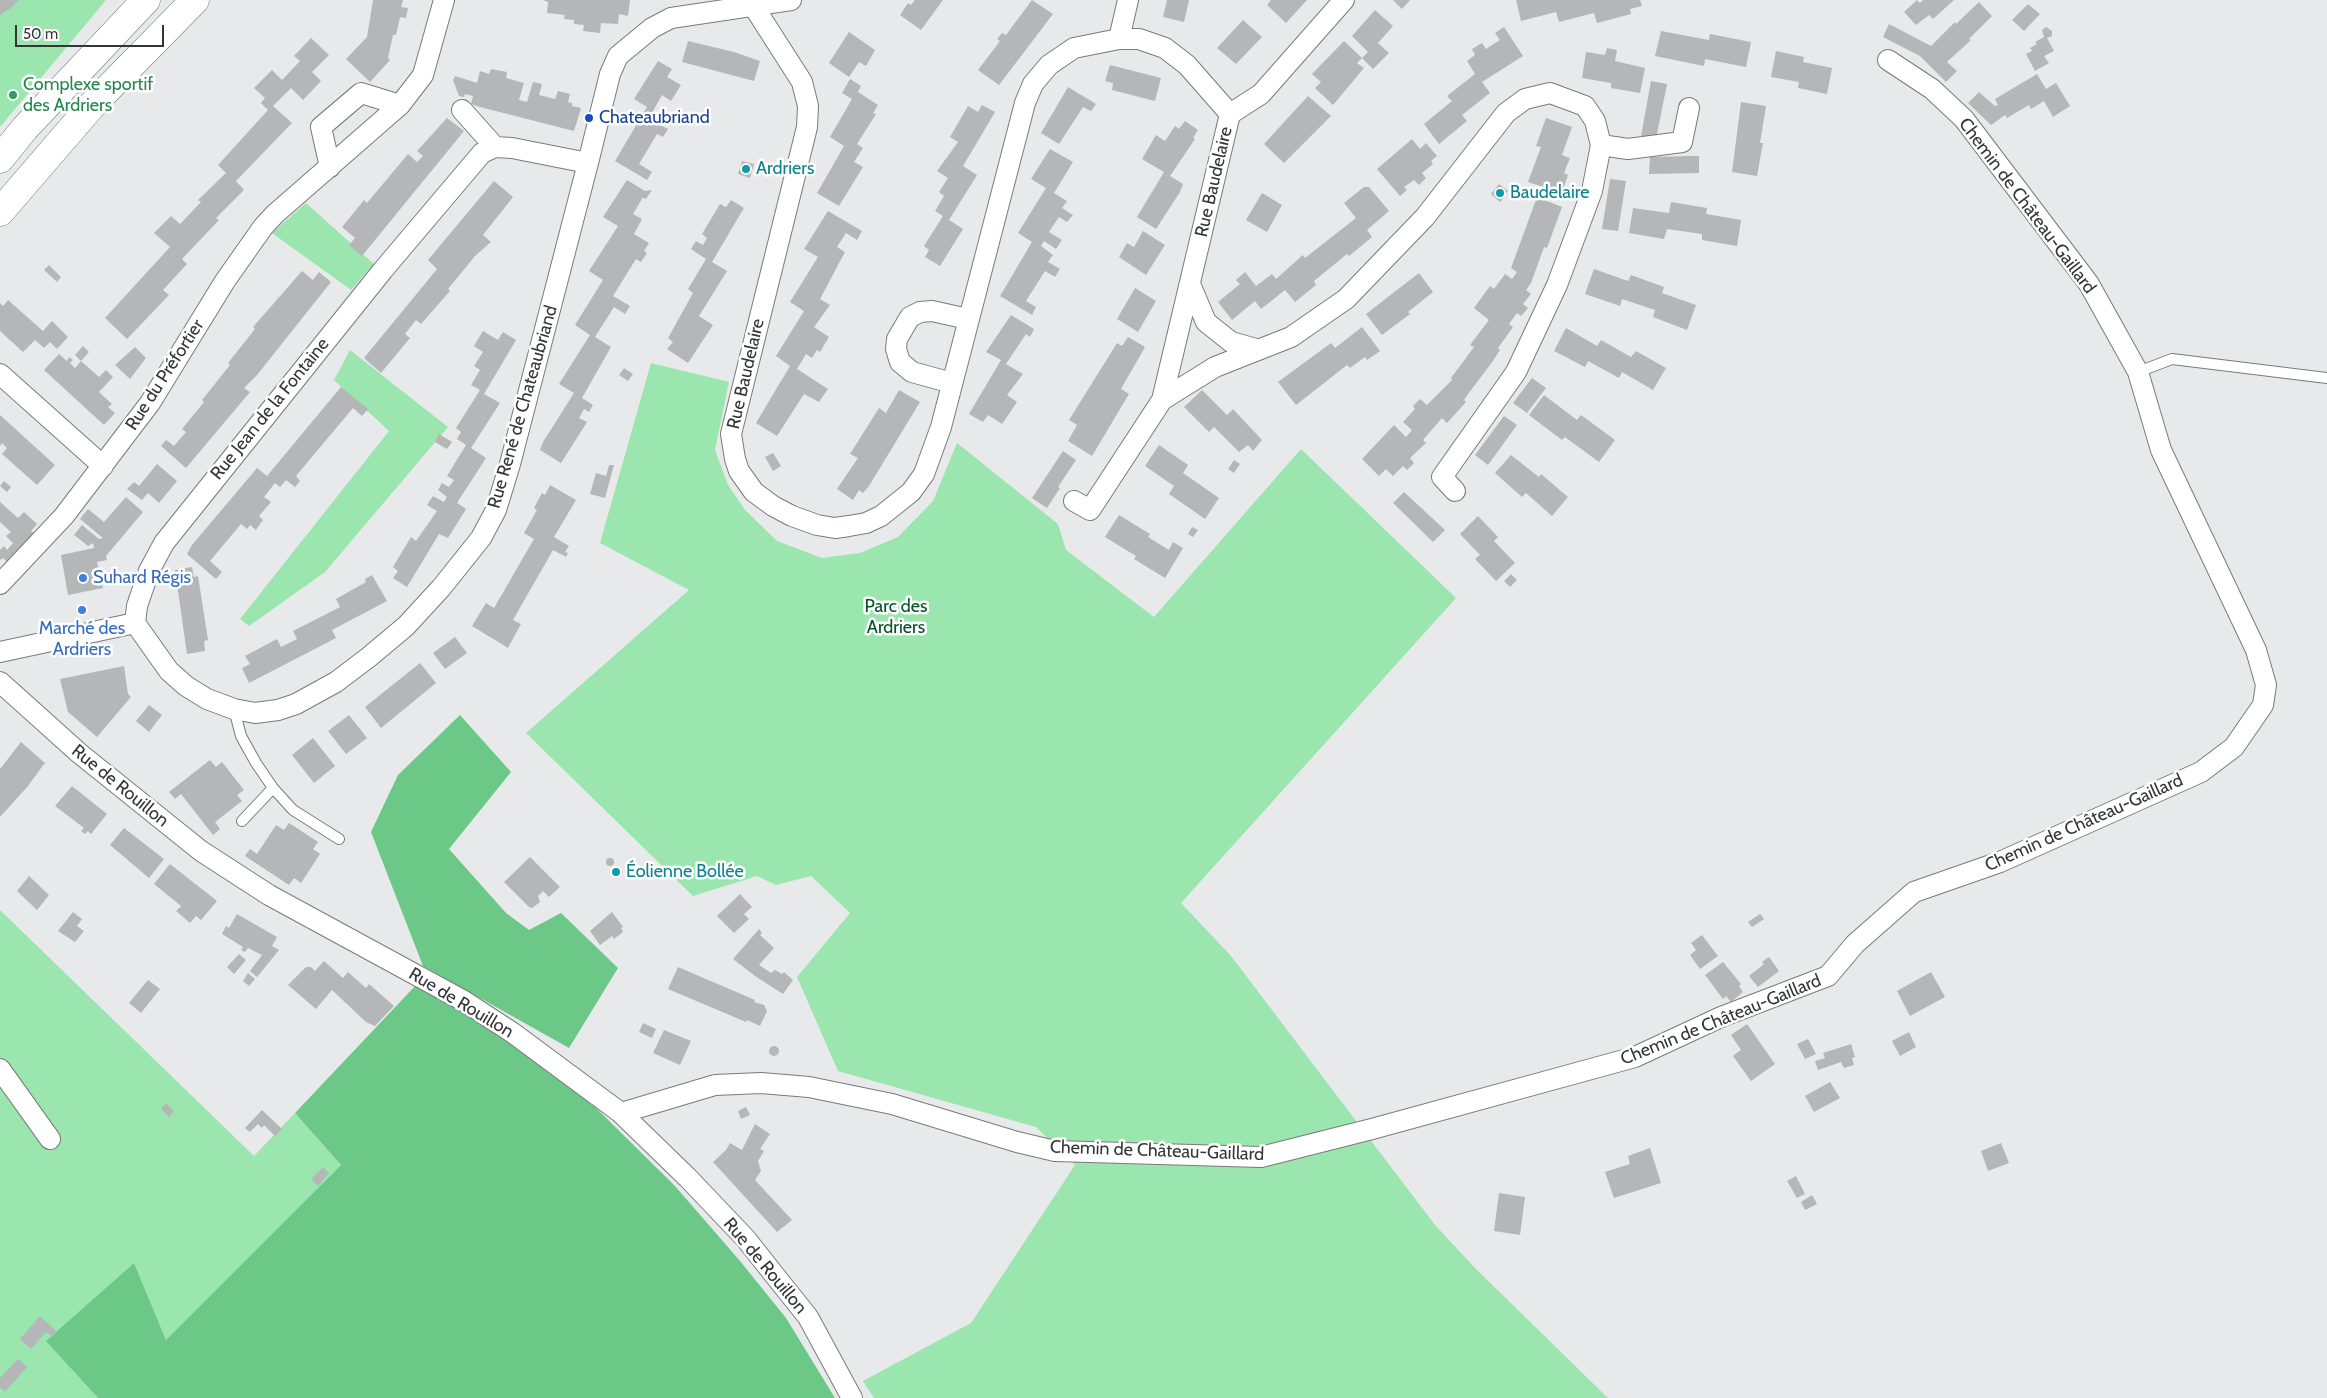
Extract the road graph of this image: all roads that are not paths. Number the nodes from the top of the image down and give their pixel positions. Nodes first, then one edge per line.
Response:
1 (146, 0) edge
2 (195, 0) edge
3 (444, 0) edge
4 (791, 0) edge
5 (1128, 0) edge
6 (1344, 0) edge
7 (754, 7) junction
8 (690, 8) edge
9 (1119, 39) junction
10 (1888, 60) dead end
11 (400, 105) junction
12 (1688, 108) dead end
13 (462, 110) dead end
14 (1230, 114) junction
15 (1601, 145) junction
16 (495, 147) junction
17 (0, 159) edge
18 (588, 163) junction
19 (330, 168) junction
20 (0, 212) edge
21 (1190, 284) junction
22 (968, 319) junction
23 (1256, 349) junction
24 (2138, 372) junction
25 (0, 374) edge
26 (2327, 378) edge
27 (952, 383) junction
28 (1162, 400) junction
29 (103, 466) junction
30 (1454, 491) dead end
31 (1074, 501) dead end
32 (0, 584) edge
33 (135, 623) junction
34 (0, 652) edge
35 (0, 682) edge
36 (234, 709) junction
37 (273, 788) junction
38 (242, 821) dead end
39 (339, 839) dead end
40 (0, 1069) edge
41 (621, 1113) junction
42 (50, 1139) dead end
43 (852, 1398) edge

1 - 17 highway
2 - 20 highway
3 - 11 street, Rue du Préfortier
4 - 7 street, Rue René de Chateaubriand
5 - 9 street
6 - 14 street
7 - 8 street, Rue René de Chateaubriand
7 - 27 street, Rue Baudelaire
8 - 18 street, Rue René de Chateaubriand
9 - 14 street, Rue Baudelaire
9 - 22 street, Rue Baudelaire
10 - 24 street, Chemin de Château-Gaillard
11 - 19 street, Rue du Préfortier
11 - 19 street
12 - 15 street
13 - 16 street
14 - 21 street, Rue Baudelaire
15 - 23 street, Rue Baudelaire
15 - 30 street, Rue Baudelaire
16 - 18 street
16 - 33 street, Rue Jean de la Fontaine
18 - 36 street, Rue René de Chateaubriand
19 - 29 street, Rue du Préfortier
21 - 23 street
21 - 28 street, Rue Baudelaire
22 - 27 street, Rue Baudelaire
22 - 27 street
23 - 28 street, Rue Baudelaire
24 - 26 lane
24 - 41 street, Chemin de Château-Gaillard
25 - 29 street
28 - 31 street, Rue Baudelaire
29 - 32 street, Rue du Préfortier
33 - 34 street
33 - 36 street, Rue René de Chateaubriand
35 - 41 street, Rue de Rouillon
36 - 37 lane
37 - 38 lane
37 - 39 lane
40 - 42 street
41 - 43 street, Rue de Rouillon

